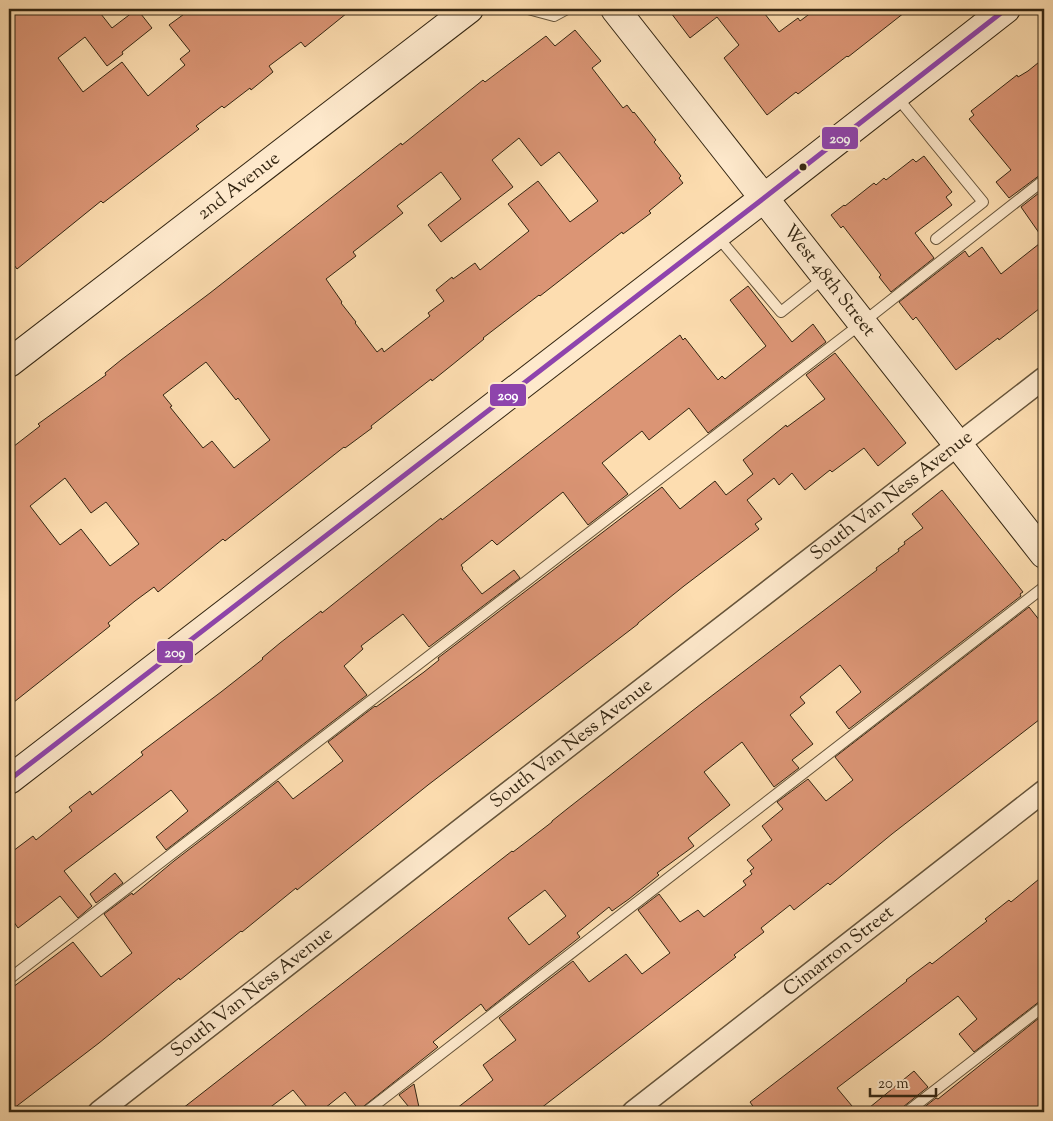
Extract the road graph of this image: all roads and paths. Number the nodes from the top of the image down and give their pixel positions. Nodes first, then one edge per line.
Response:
1 (469, 9) edge
2 (528, 9) edge
3 (567, 9) edge
4 (615, 9) edge
5 (1006, 9) edge
6 (896, 95) junction
7 (1044, 180) edge
8 (764, 198) junction
9 (716, 235) junction
10 (936, 239) dead end
11 (826, 276) junction
12 (862, 323) junction
13 (9, 363) edge
14 (1044, 378) edge
15 (959, 446) junction
16 (1044, 554) edge
17 (1044, 587) edge
18 (9, 780) edge
19 (1044, 792) edge
20 (9, 979) edge
21 (1044, 1006) edge
22 (99, 1112) edge
23 (366, 1112) edge
24 (633, 1112) edge
25 (908, 1112) edge

1 - 13 street, 2nd Avenue
2 - 3 lane
4 - 8 street, West 48th Street
5 - 6 street
6 - 8 street
6 - 10 lane
7 - 12 lane
8 - 9 street
8 - 11 street, West 48th Street
9 - 11 lane
9 - 18 street
11 - 12 street, West 48th Street
12 - 15 street, West 48th Street
12 - 20 lane
14 - 15 street, South Van Ness Avenue
15 - 16 street, West 48th Street
15 - 22 street, South Van Ness Avenue
17 - 23 lane
19 - 24 street, Cimarron Street
21 - 25 lane

